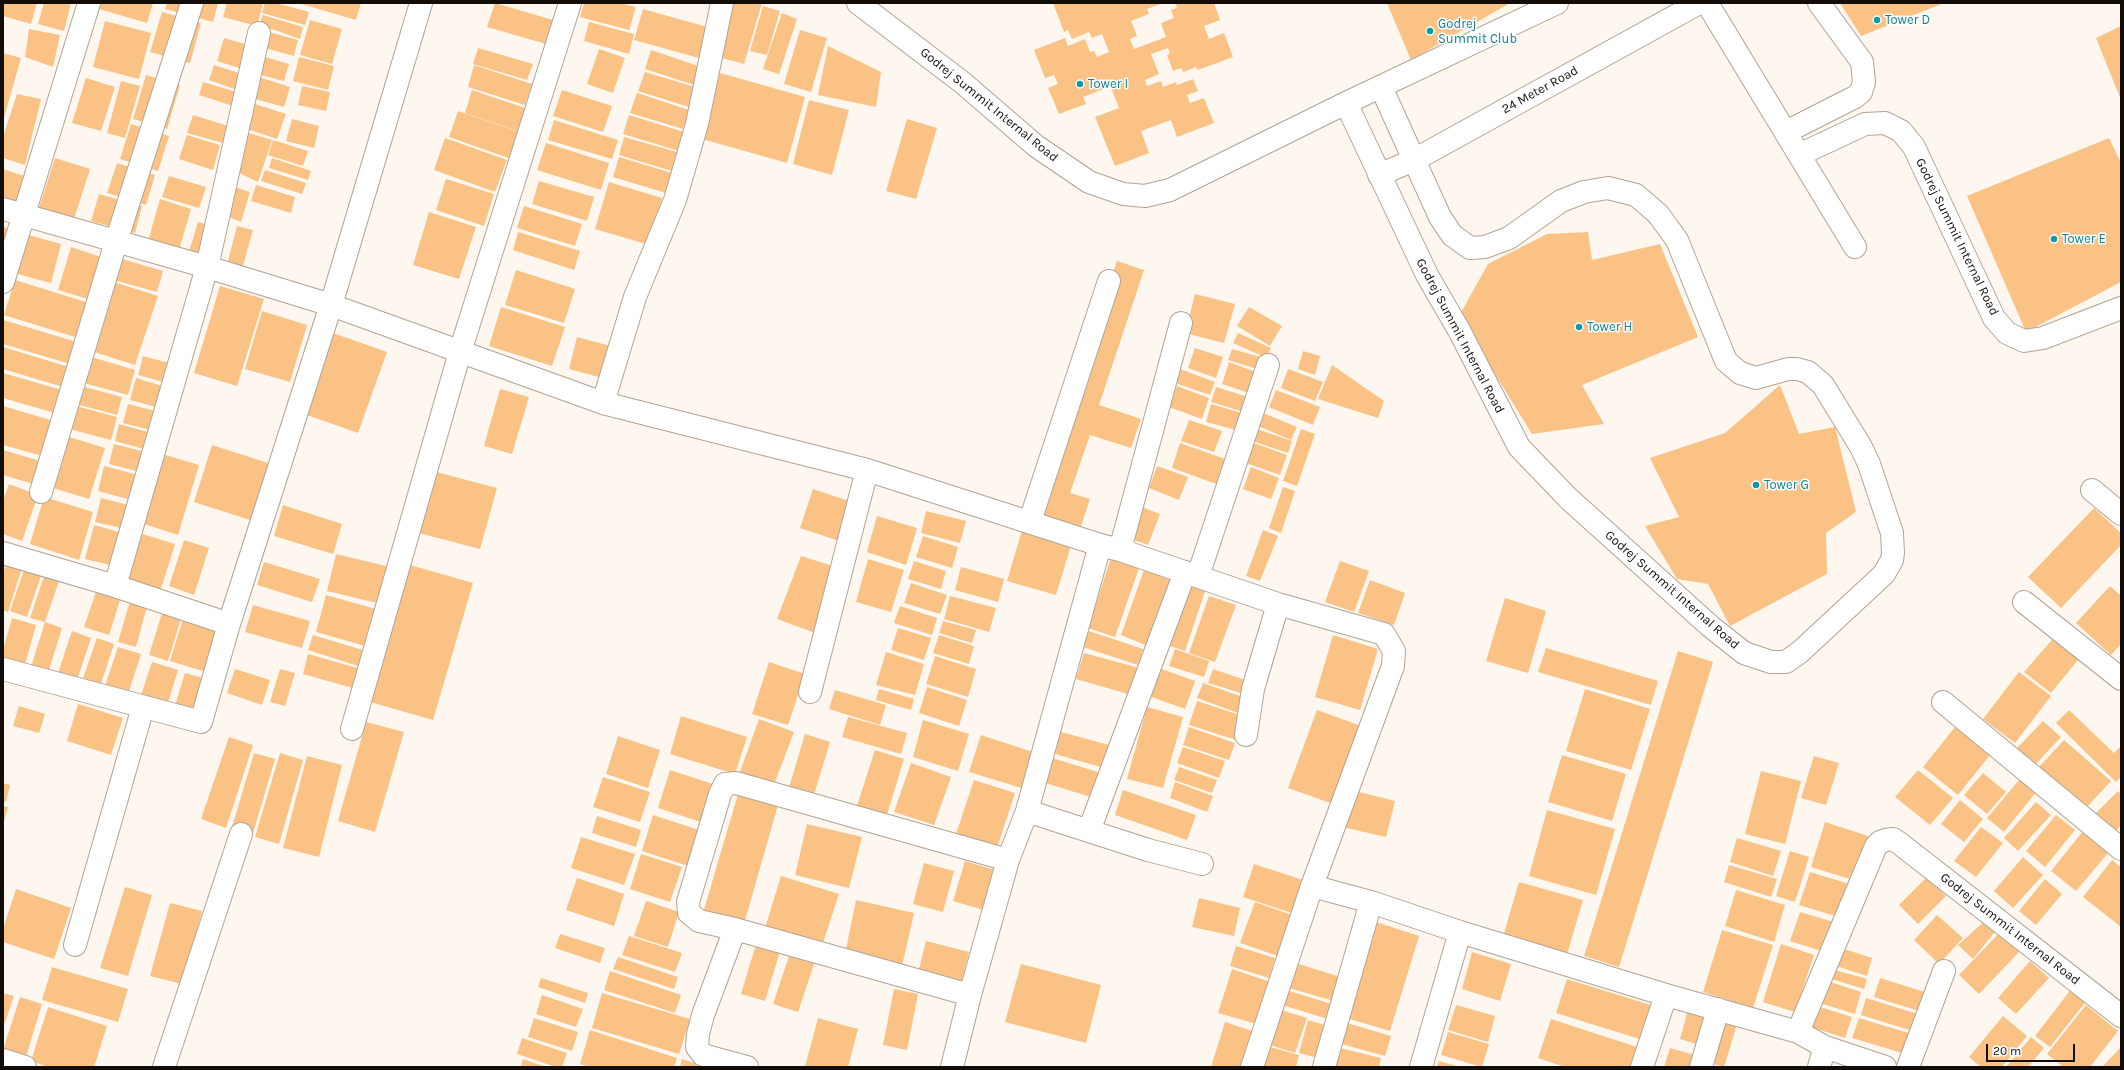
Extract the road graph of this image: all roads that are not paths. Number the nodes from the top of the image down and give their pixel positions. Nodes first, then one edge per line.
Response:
1 (89, 3) edge
2 (192, 3) edge
3 (421, 3) edge
4 (570, 3) edge
5 (722, 3) edge
6 (858, 3) edge
7 (1557, 3) edge
8 (1700, 3) edge
9 (1707, 3) edge
10 (1819, 3) edge
11 (259, 33) dead end
12 (1381, 87) junction
13 (1346, 103) junction
14 (1786, 132) junction
15 (1799, 155) junction
16 (1414, 160) junction
17 (1379, 175) junction
18 (13, 212) edge
19 (116, 242) junction
20 (1855, 247) dead end
21 (207, 267) junction
22 (1109, 281) dead end
23 (3, 282) edge
24 (331, 305) junction
25 (2121, 308) edge
26 (1180, 323) dead end
27 (460, 352) junction
28 (1268, 365) dead end
29 (603, 403) junction
30 (867, 470) junction
31 (2092, 490) dead end
32 (41, 492) dead end
33 (2121, 514) edge
34 (1030, 521) junction
35 (1110, 547) junction
36 (3, 553) edge
37 (1191, 574) junction
38 (115, 586) junction
39 (2024, 602) dead end
40 (1278, 604) junction
41 (229, 624) junction
42 (3, 669) edge
43 (2121, 679) edge
44 (810, 692) dead end
45 (1944, 702) dead end
46 (143, 707) junction
47 (352, 729) dead end
48 (1246, 735) dead end
49 (1027, 811) junction
50 (1089, 831) junction
51 (241, 834) dead end
52 (2121, 849) edge
53 (1008, 860) junction
54 (1202, 864) dead end
55 (1312, 886) junction
56 (1371, 902) junction
57 (736, 929) junction
58 (1460, 932) junction
59 (74, 944) dead end
60 (1944, 970) dead end
61 (970, 995) junction
62 (1666, 995) junction
63 (1718, 1009) junction
64 (2121, 1016) edge
65 (1798, 1032) junction
66 (1822, 1057) edge
67 (3, 1060) edge
68 (25, 1067) edge
69 (164, 1067) edge
70 (747, 1067) edge
71 (952, 1067) edge
72 (1252, 1067) edge
73 (1324, 1067) edge
74 (1421, 1067) edge
75 (1642, 1067) edge
76 (1701, 1067) edge
77 (1885, 1067) edge
78 (1908, 1067) edge

1 - 18 street
2 - 19 street
3 - 24 street
4 - 27 street
5 - 29 street
6 - 13 street, Godrej Summit Internal Road
7 - 12 street, Godrej Summit Internal Road
8 - 16 street, 24 Meter Road
9 - 14 street
10 - 14 street
11 - 21 street
12 - 13 street, Godrej Summit Internal Road
12 - 16 street, Godrej Summit Internal Road
13 - 17 street, Godrej Summit Internal Road
14 - 15 street
15 - 20 street
15 - 25 street, Godrej Summit Internal Road
16 - 17 street, 24 Meter Road
16 - 17 street, Godrej Summit Internal Road
18 - 19 street
18 - 23 street
19 - 21 street
19 - 32 street
21 - 24 street
21 - 38 street
22 - 34 street
24 - 27 street
24 - 41 street
26 - 35 street
27 - 29 street
27 - 47 street
28 - 37 street
29 - 30 street
30 - 34 street
30 - 44 street
31 - 33 street
34 - 35 street
35 - 37 street
35 - 49 street
36 - 38 street
37 - 40 street
37 - 50 street
38 - 41 street
39 - 43 street
40 - 48 street
40 - 55 street
41 - 46 street
42 - 46 street
45 - 52 street
46 - 59 street
49 - 50 street
49 - 53 street
50 - 54 street
51 - 69 street
53 - 57 street
53 - 61 street
55 - 56 street
55 - 72 street
56 - 58 street
56 - 73 street
57 - 61 street
57 - 70 street
58 - 62 street
58 - 74 street
60 - 78 street
61 - 71 street
62 - 63 street
62 - 75 street
63 - 65 street
63 - 76 street
64 - 65 street, Godrej Summit Internal Road
65 - 66 street
66 - 77 street
67 - 68 street

